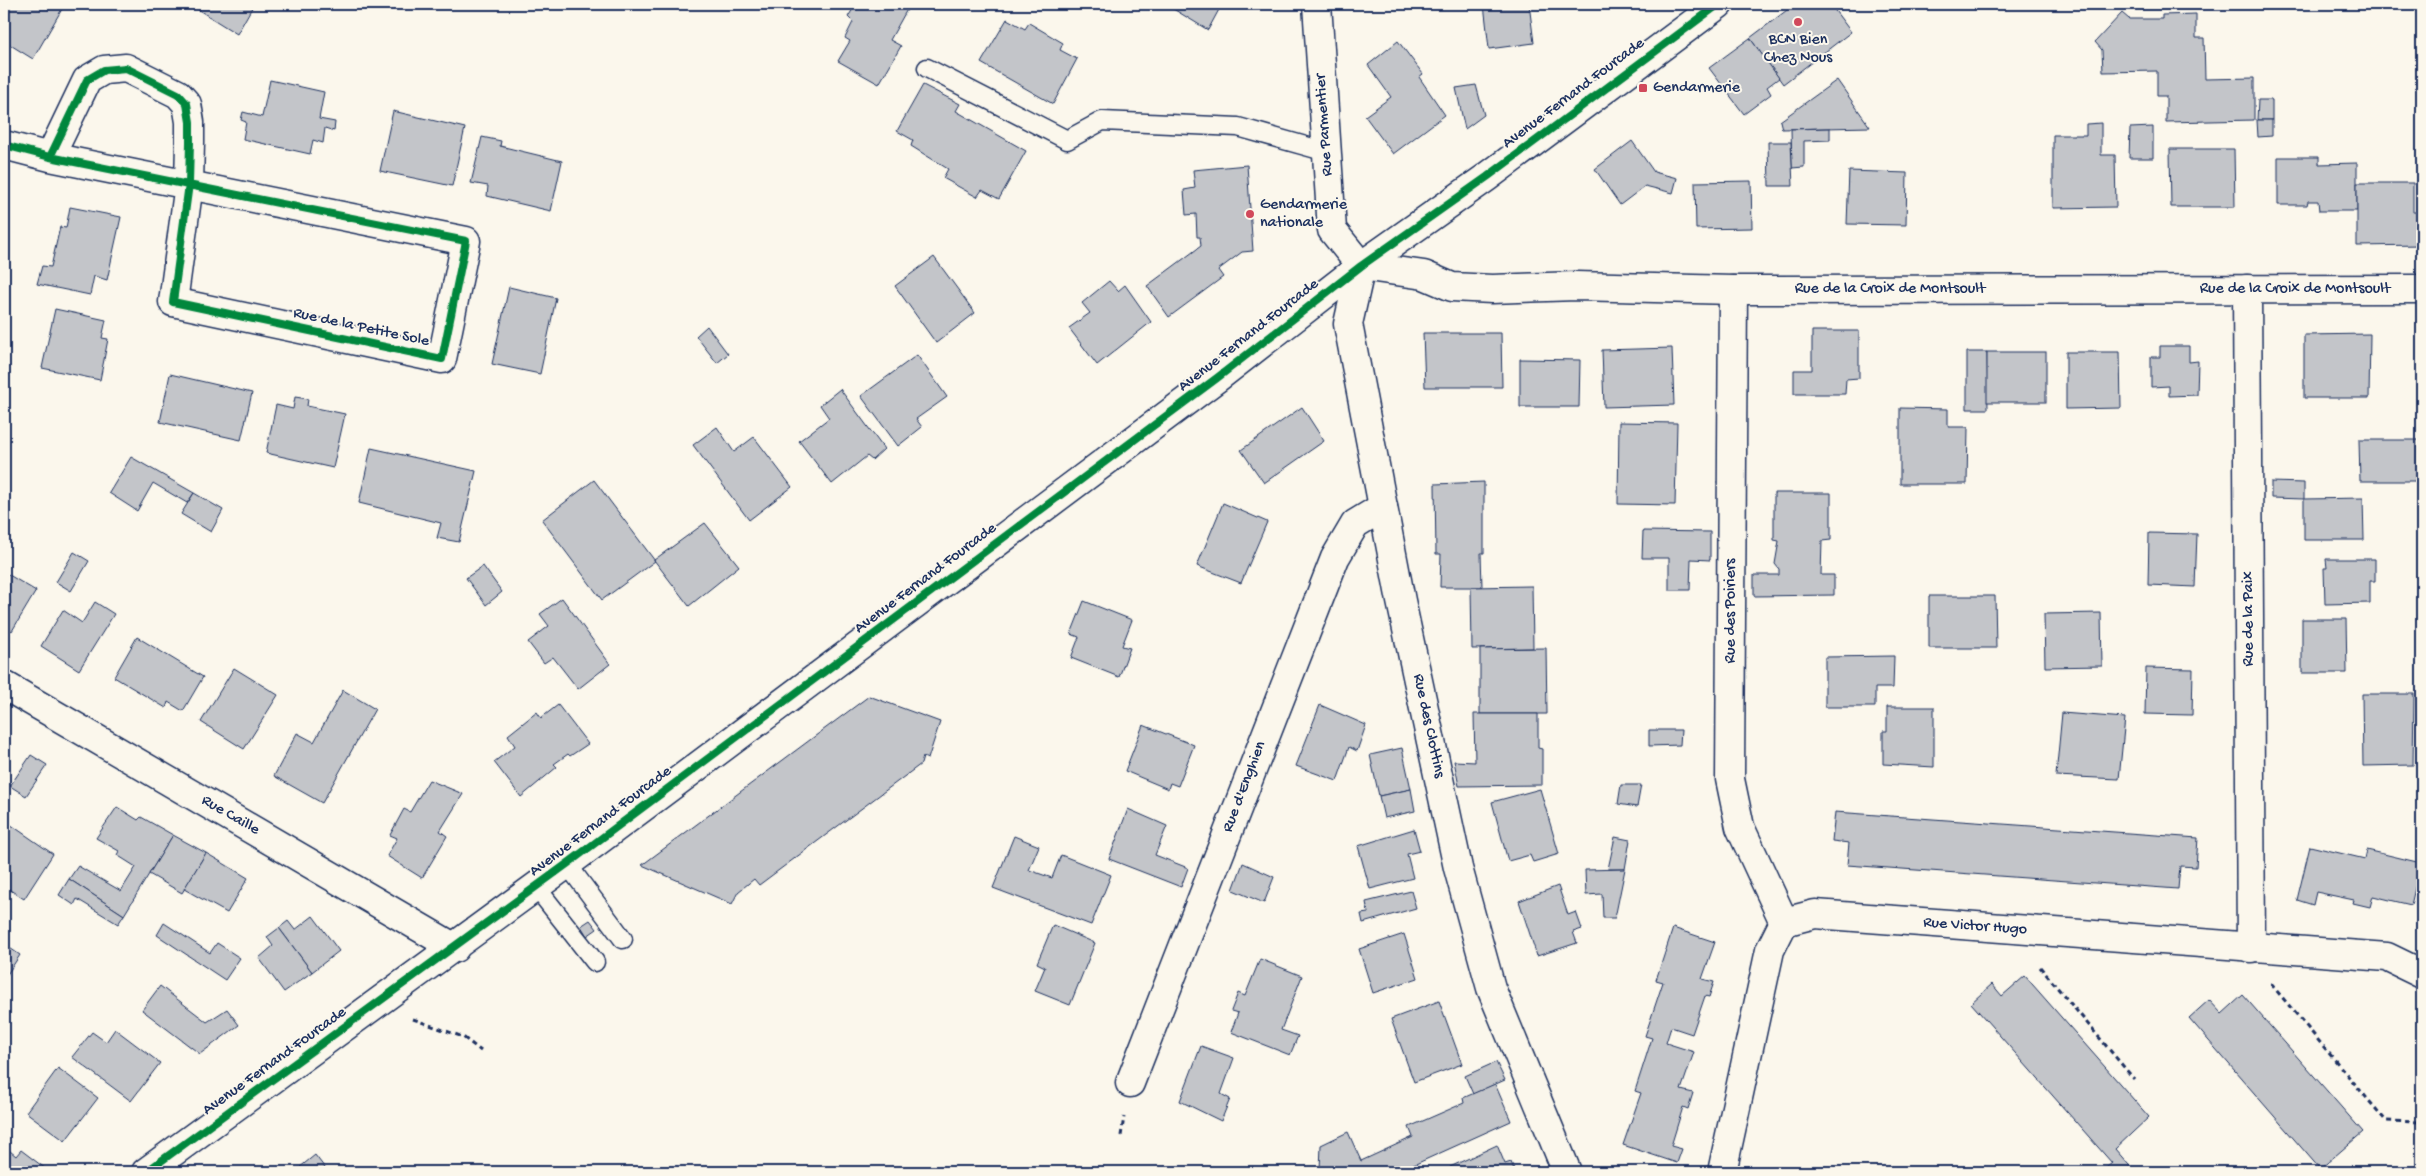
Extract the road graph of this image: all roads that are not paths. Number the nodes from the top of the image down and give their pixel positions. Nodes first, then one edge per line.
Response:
1 (1318, 4) edge
2 (1719, 4) edge
3 (926, 68) dead end
4 (4, 145) edge
5 (1327, 152) junction
6 (50, 157) junction
7 (189, 184) junction
8 (1361, 266) junction
9 (2248, 289) junction
10 (2422, 289) edge
11 (1733, 290) junction
12 (1383, 507) junction
13 (4, 685) edge
14 (567, 864) junction
15 (536, 887) junction
16 (1784, 922) junction
17 (623, 939) dead end
18 (455, 948) junction
19 (2245, 948) junction
20 (595, 962) dead end
21 (2422, 974) edge
22 (1130, 1083) dead end
23 (146, 1172) edge
24 (1568, 1172) edge
25 (1722, 1172) edge

1 - 5 street, Rue Parmentier
2 - 8 street, Avenue Fernand Fourcade
3 - 5 lane
4 - 6 street, Rue de la Petite Sole
5 - 8 street, Rue Parmentier
6 - 7 street, Rue de la Petite Sole
6 - 7 street
7 - 7 street, Rue de la Petite Sole
8 - 11 street, Rue de la Croix de Montsoult
8 - 12 street, Rue des Clottins
8 - 14 street, Avenue Fernand Fourcade
9 - 10 street, Rue de la Croix de Montsoult
9 - 11 street, Rue de la Croix de Montsoult
9 - 19 street, Rue de la Paix
11 - 16 street, Rue des Poiriers
12 - 22 street, Rue d'Enghien
12 - 24 street, Rue des Clottins
13 - 18 street, Rue Caille
14 - 15 street, Avenue Fernand Fourcade
14 - 17 lane
15 - 18 street, Avenue Fernand Fourcade
15 - 20 lane
16 - 19 street, Rue Victor Hugo
16 - 25 street
18 - 23 street, Avenue Fernand Fourcade
19 - 21 street, Rue Victor Hugo

